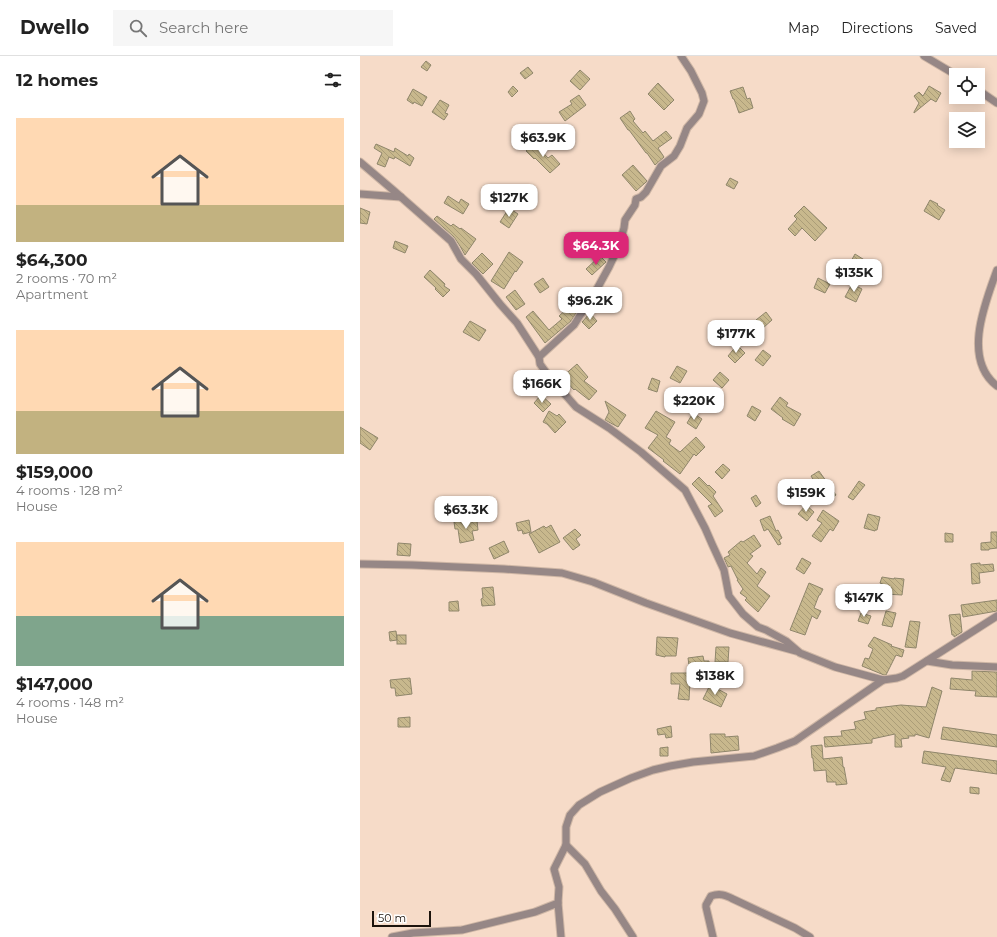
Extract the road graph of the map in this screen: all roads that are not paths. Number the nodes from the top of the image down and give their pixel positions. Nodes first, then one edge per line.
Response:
1 (681, 56) edge
2 (924, 56) edge
3 (949, 71) edge
4 (985, 95) edge
5 (997, 103) edge
6 (360, 162) edge
7 (360, 194) edge
8 (402, 197) junction
9 (997, 270) edge
10 (539, 357) junction
11 (997, 386) edge
12 (360, 564) edge
13 (997, 616) edge
14 (800, 653) junction
15 (927, 661) junction
16 (997, 667) edge
17 (883, 680) junction
18 (566, 845) junction
19 (558, 903) junction
20 (392, 937) edge
21 (561, 937) edge
22 (633, 937) edge
23 (713, 937) edge
24 (810, 937) edge

1 - 10 street
2 - 3 street
4 - 5 street
6 - 8 street
7 - 8 street
8 - 10 street
9 - 11 street
10 - 14 street
12 - 14 street
13 - 15 street
14 - 17 street
15 - 16 street
15 - 17 street
17 - 18 street
18 - 19 street
18 - 22 street
19 - 20 street
19 - 21 street
23 - 24 street

